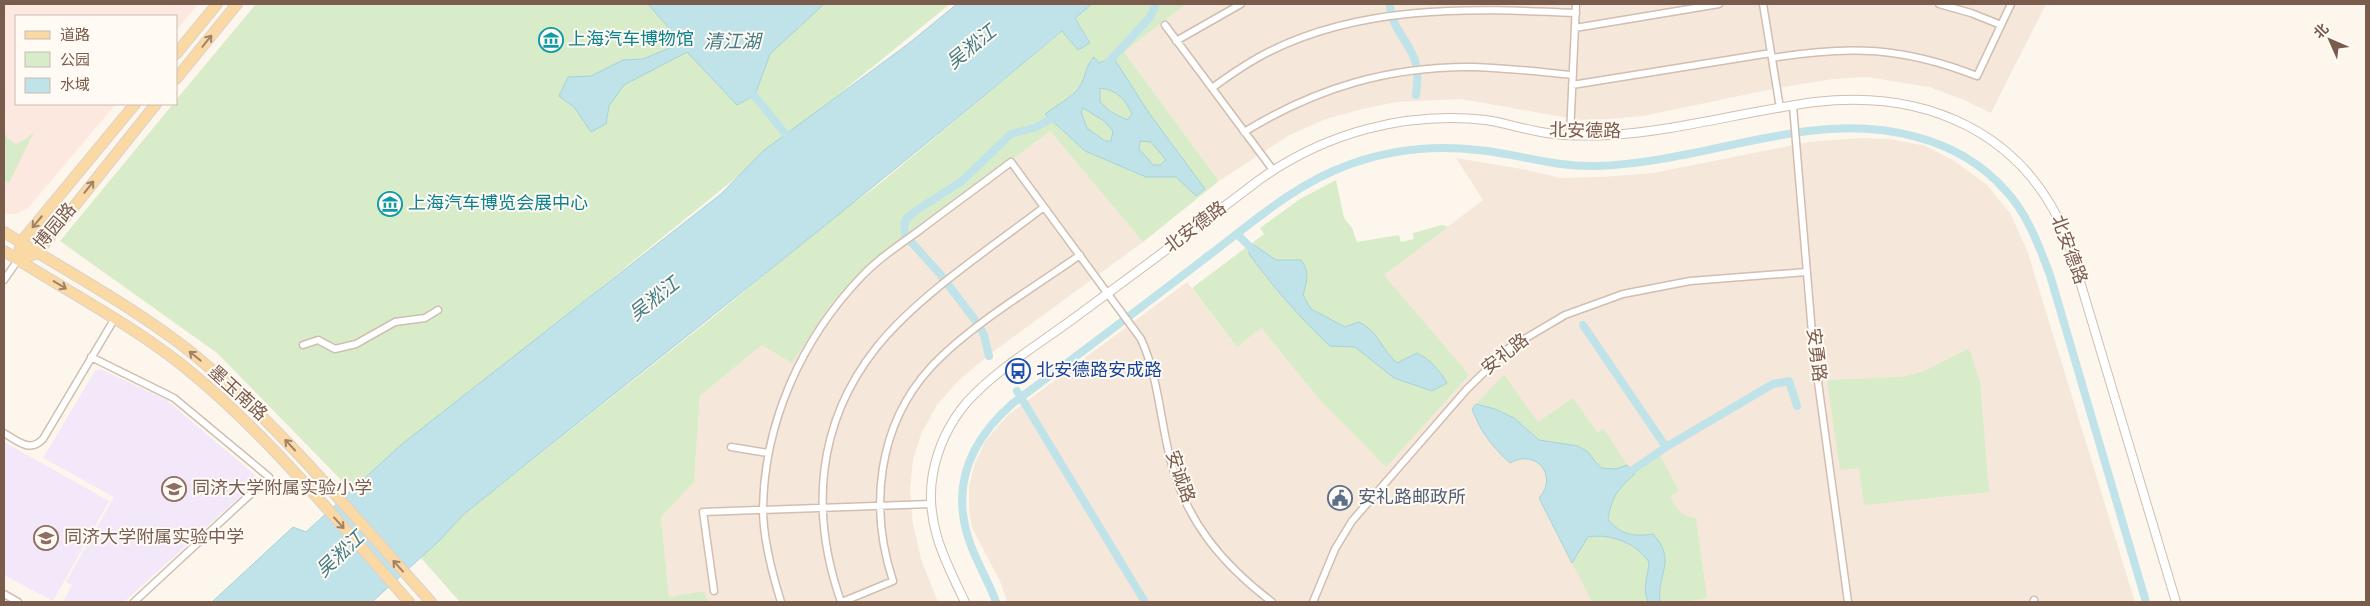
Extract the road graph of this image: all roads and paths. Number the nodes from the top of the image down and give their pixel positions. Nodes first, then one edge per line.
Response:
1 (217, 4) edge
2 (237, 4) edge
3 (1241, 4) edge
4 (1576, 4) edge
5 (1719, 4) edge
6 (1764, 4) edge
7 (1939, 4) edge
8 (2012, 4) edge
9 (1576, 13) junction
10 (1165, 25) dead end
11 (2001, 25) junction
12 (1575, 28) junction
13 (1176, 41) junction
14 (178, 52) edge
15 (1772, 56) junction
16 (1573, 75) junction
17 (178, 77) edge
18 (1572, 85) junction
19 (1212, 88) junction
20 (134, 105) edge
21 (155, 105) edge
22 (1793, 106) junction
23 (1780, 108) junction
24 (1244, 132) junction
25 (1570, 135) junction
26 (1273, 170) junction
27 (1044, 207) junction
28 (4, 232) edge
29 (21, 242) junction
30 (4, 251) edge
31 (37, 253) junction
32 (1080, 255) junction
33 (18, 260) junction
34 (1806, 272) junction
35 (4, 280) edge
36 (1108, 294) junction
37 (438, 310) dead end
38 (115, 318) junction
39 (303, 346) dead end
40 (91, 357) junction
41 (4, 433) edge
42 (731, 447) dead end
43 (768, 452) junction
44 (931, 504) junction
45 (879, 506) junction
46 (822, 508) junction
47 (763, 510) junction
48 (714, 591) dead end
49 (4, 594) edge
50 (18, 602) edge
51 (134, 602) edge
52 (409, 602) edge
53 (431, 602) edge
54 (781, 602) edge
55 (842, 602) edge
56 (965, 602) edge
57 (1272, 602) edge
58 (1313, 602) edge
59 (1848, 602) edge
60 (2176, 602) edge

1 - 14 main road
17 -> 2 main road
3 - 13 street
4 - 9 street
5 - 12 street
6 - 15 street
7 - 11 street
8 - 11 street
9 - 12 street
9 - 19 street
10 - 13 street
11 - 15 street
12 - 16 street
13 - 19 street
15 - 18 street
15 - 23 street
16 - 18 street
16 - 24 street
18 - 25 street
19 - 24 street
20 -> 29 main road, 博园路
31 -> 21 main road, 博园路
22 - 23 street, 北安德路
22 - 34 street, 安勇路
22 - 60 street, 北安德路
23 - 25 street, 北安德路
24 - 26 street
25 - 26 street, 北安德路
26 - 36 street, 北安德路
27 - 32 street, 安诚路
27 - 43 street, 安诚路
27 - 46 street
28 - 29 main road, 墨玉南路
29 - 31 main road, 墨玉南路
29 - 33 main road, 博园路
30 - 33 main road, 墨玉南路
31 - 33 main road, 博园路
53 -> 31 main road, 墨玉南路
32 - 36 street, 安诚路
32 - 45 street
33 - 35 street
33 -> 38 main road, 墨玉南路
34 - 58 street, 安礼路
34 - 59 street, 安勇路
36 - 44 street, 北安德路
36 - 57 street, 安诚路
37 - 39 street
38 - 40 street
38 -> 52 main road, 墨玉南路
40 - 41 street
40 - 51 street
42 - 43 street
43 - 47 street
44 - 45 street
44 - 56 street, 北安德路
45 - 46 street
45 - 55 street
46 - 47 street
46 - 55 street
47 - 48 street
47 - 54 street
49 - 50 street

